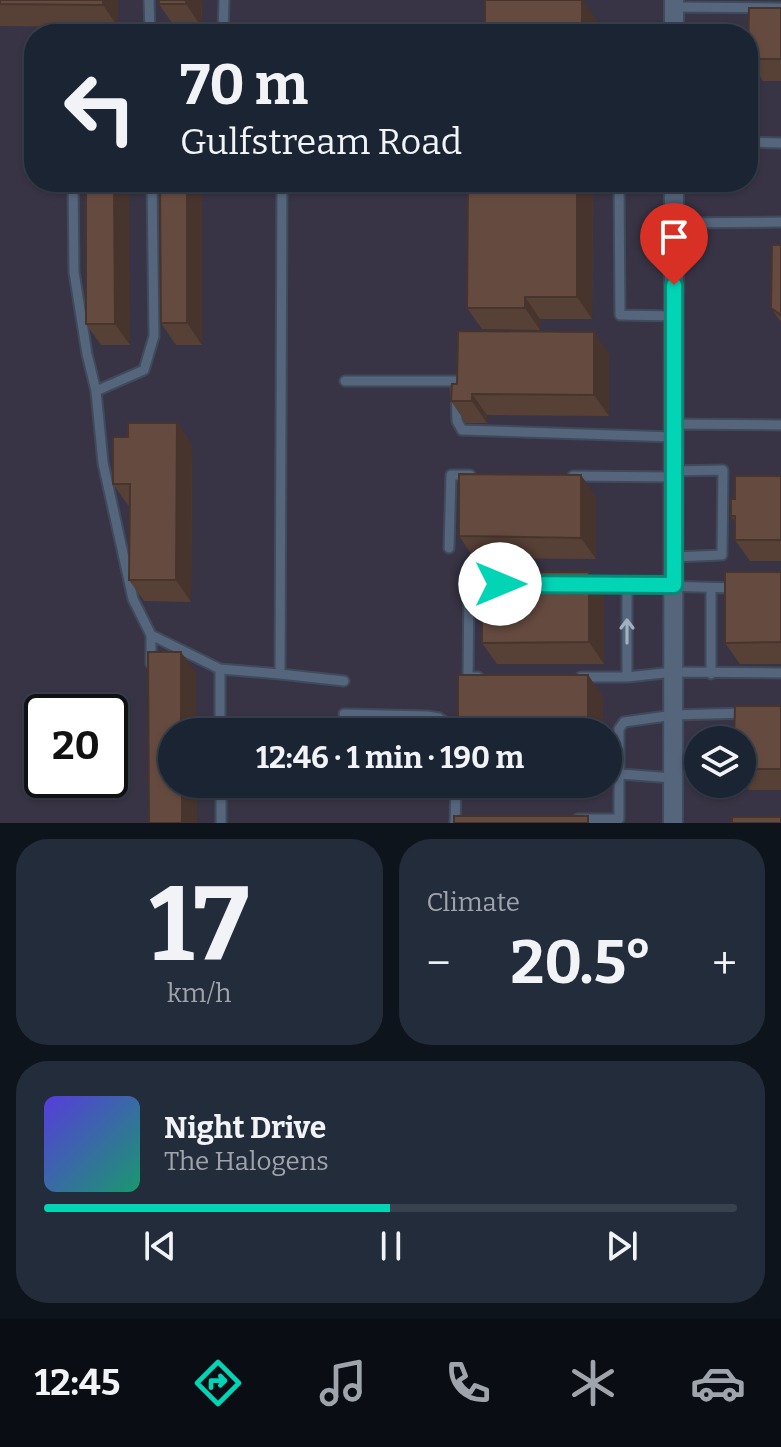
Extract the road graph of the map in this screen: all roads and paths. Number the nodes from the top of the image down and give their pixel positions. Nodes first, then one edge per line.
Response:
1 (149, 0) edge
2 (224, 0) edge
3 (674, 3) edge
4 (781, 8) edge
5 (150, 24) edge
6 (223, 24) edge
7 (674, 24) edge
8 (758, 142) edge
9 (781, 143) edge
10 (73, 192) edge
11 (152, 192) edge
12 (282, 192) edge
13 (619, 192) edge
14 (674, 192) edge
15 (781, 222) edge
16 (674, 223) junction
17 (674, 316) junction
18 (345, 381) dead end
19 (96, 391) junction
20 (781, 425) edge
21 (674, 430) junction
22 (674, 474) junction
23 (482, 476) edge
24 (562, 476) edge
25 (449, 548) dead end
26 (674, 557) junction
27 (500, 584) edge
28 (579, 584) edge
29 (627, 584) junction
30 (674, 585) junction
31 (711, 588) junction
32 (753, 588) edge
33 (151, 635) junction
34 (220, 669) junction
35 (674, 672) junction
36 (781, 673) edge
37 (280, 674) junction
38 (711, 674) junction
39 (483, 677) edge
40 (563, 677) edge
41 (627, 677) junction
42 (152, 681) edge
43 (344, 681) dead end
44 (750, 713) edge
45 (344, 714) dead end
46 (674, 715) junction
47 (220, 718) edge
48 (439, 718) edge
49 (622, 725) edge
50 (622, 774) edge
51 (673, 778) junction
52 (221, 798) edge
53 (456, 798) edge
54 (618, 798) edge
55 (470, 819) edge
56 (574, 819) edge
57 (455, 821) edge
58 (622, 821) edge
59 (221, 823) edge
60 (673, 823) edge

1 - 5 lane
2 - 6 lane
3 - 4 lane
3 - 7 street
8 - 9 lane
10 - 19 lane
11 - 19 lane
12 - 37 lane
13 - 17 lane
14 - 16 street
15 - 16 lane
16 - 17 street
17 - 21 street
18 - 21 lane
19 - 33 lane
20 - 21 lane
21 - 22 street
22 - 24 lane
22 - 26 street
22 - 26 lane
23 - 25 lane
26 - 30 street
27 - 39 lane
28 - 29 lane
29 - 30 lane
41 -> 29 lane
30 - 31 lane
30 - 35 street
31 - 32 lane
31 - 38 lane
33 - 34 lane
33 - 42 lane
34 - 37 lane
34 - 47 lane
35 - 38 lane
35 - 41 lane
35 - 46 street
36 - 38 lane
37 - 43 lane
40 - 41 lane
44 - 46 lane
45 - 48 lane
46 - 49 lane
46 - 51 street
50 - 51 lane
51 - 60 street
52 - 59 lane
53 - 57 lane
54 - 58 lane
55 - 57 lane
56 - 58 lane

